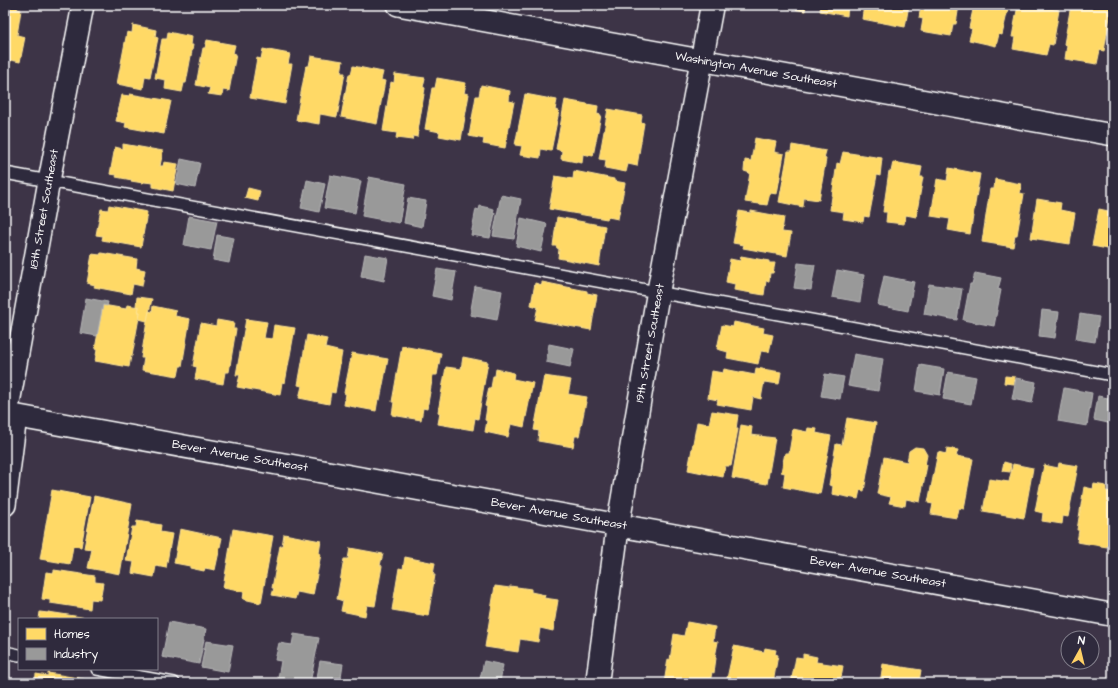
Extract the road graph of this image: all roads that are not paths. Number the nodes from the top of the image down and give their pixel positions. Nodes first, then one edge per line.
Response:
1 (83, 5) edge
2 (398, 5) edge
3 (712, 5) edge
4 (702, 60) junction
5 (1113, 135) edge
6 (5, 173) edge
7 (48, 181) junction
8 (658, 293) junction
9 (1113, 375) edge
10 (10, 414) edge
11 (5, 505) edge
12 (618, 525) junction
13 (1113, 615) edge
14 (5, 652) edge
15 (18, 655) edge
16 (102, 670) edge
17 (174, 683) edge
18 (597, 683) edge

1 - 7 street, 18th Street Southeast
2 - 4 street, Washington Avenue Southeast
3 - 4 street, 19th Street Southeast
4 - 5 street, Washington Avenue Southeast
4 - 8 street, 19th Street Southeast
6 - 7 lane
7 - 8 lane
7 - 10 street, 18th Street Southeast
8 - 9 lane
8 - 12 street, 19th Street Southeast
10 - 11 street, 18th Street Southeast
10 - 12 street, Bever Avenue Southeast
12 - 13 street, Bever Avenue Southeast
12 - 18 street, 19th Street Southeast
14 - 15 lane
16 - 17 lane

